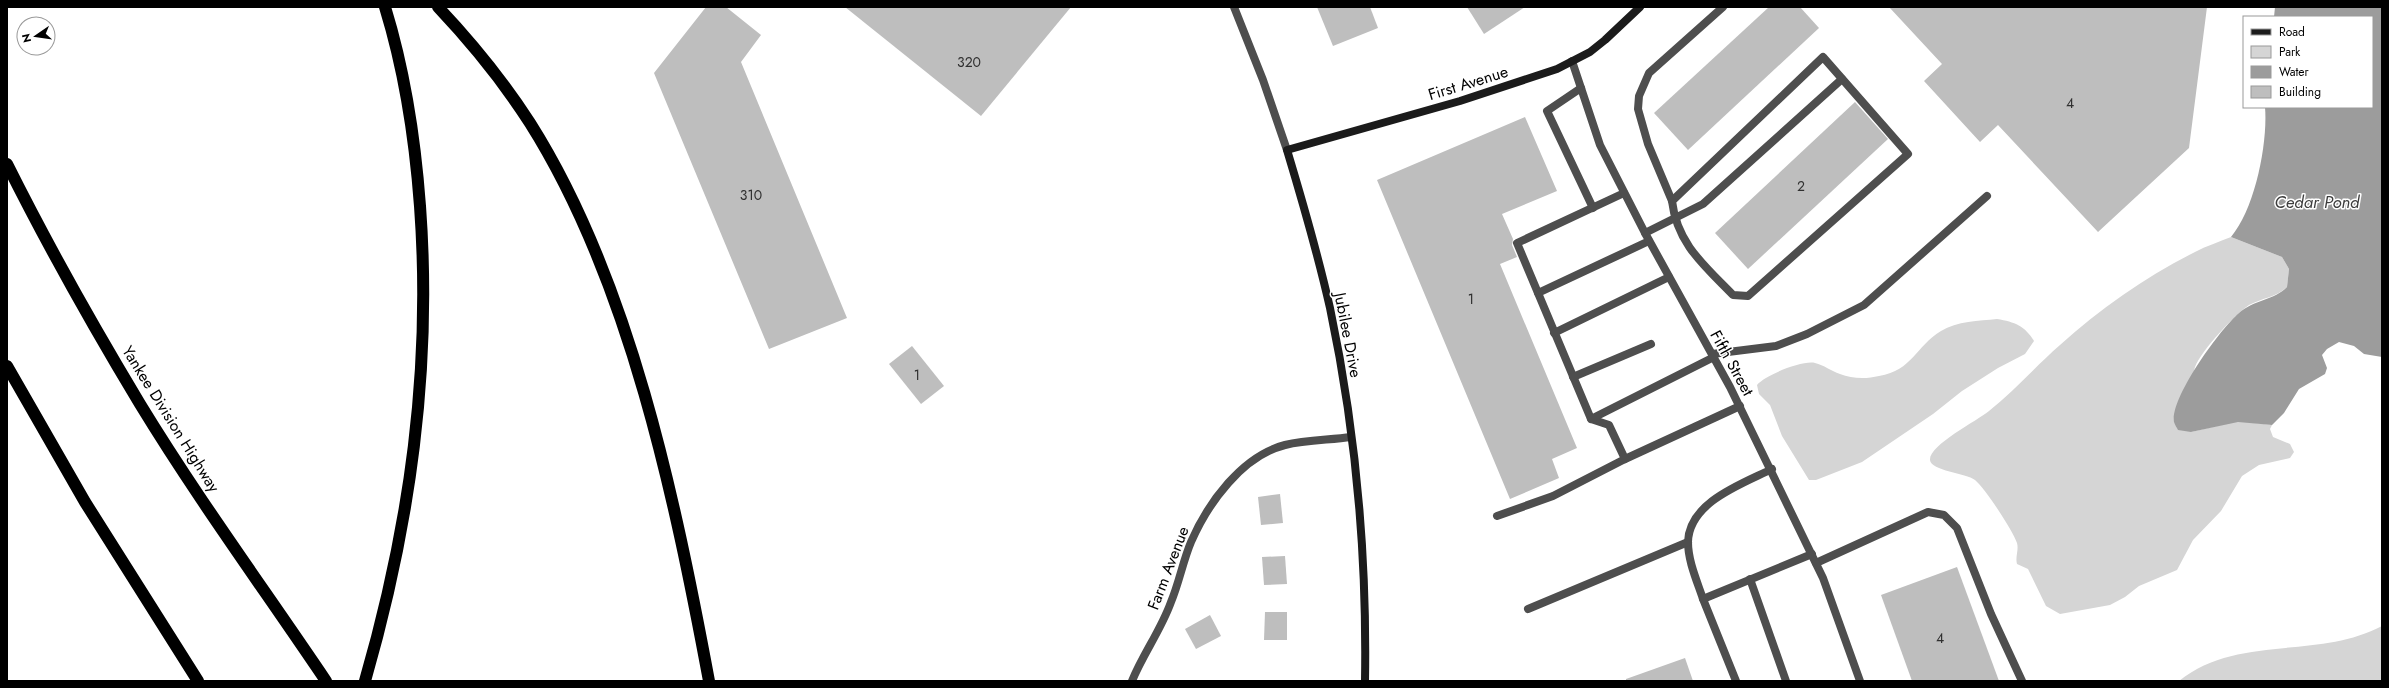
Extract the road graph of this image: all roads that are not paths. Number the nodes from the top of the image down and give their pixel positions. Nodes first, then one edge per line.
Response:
1 (385, 7) edge
2 (438, 7) edge
3 (1234, 7) edge
4 (1640, 7) edge
5 (1723, 7) edge
6 (1572, 61) junction
7 (1842, 79) junction
8 (1581, 88) junction
9 (1287, 150) junction
10 (7, 164) edge
11 (1624, 193) junction
12 (1987, 196) dead end
13 (1672, 201) junction
14 (1593, 208) junction
15 (1675, 219) junction
16 (1647, 237) junction
17 (1669, 277) junction
18 (1538, 293) junction
19 (1554, 333) junction
20 (1651, 344) dead end
21 (1713, 356) junction
22 (7, 366) edge
23 (1573, 377) junction
24 (1740, 406) junction
25 (1591, 419) junction
26 (1351, 437) junction
27 (1625, 459) junction
28 (1772, 469) junction
29 (1497, 516) dead end
30 (1688, 542) junction
31 (1812, 554) junction
32 (1816, 563) junction
33 (1750, 579) junction
34 (1703, 599) junction
35 (1528, 609) dead end
36 (198, 681) edge
37 (326, 681) edge
38 (365, 681) edge
39 (708, 681) edge
40 (1132, 681) edge
41 (1365, 681) edge
42 (1736, 681) edge
43 (1786, 681) edge
44 (1860, 681) edge
45 (2022, 681) edge

1 - 38 highway
2 - 39 highway
3 - 9 street, Jubilee Drive
4 - 6 street, First Avenue
5 - 13 street
6 - 8 street, Fifth Street
6 - 9 street, First Avenue
7 - 13 street
7 - 15 street
7 - 15 street
8 - 11 street, Fifth Street
8 - 14 street
9 - 26 street, Jubilee Drive
10 - 37 highway, Yankee Division Highway
11 - 14 street
11 - 16 street, Fifth Street
12 - 21 street
13 - 15 street
14 - 18 street
15 - 16 street
16 - 17 street, Fifth Street
16 - 18 street
17 - 19 street
17 - 21 street, Fifth Street
18 - 19 street
19 - 23 street
20 - 23 street
21 - 24 street, Fifth Street
21 - 25 street
22 - 36 highway
23 - 25 street
24 - 27 street
24 - 28 street, Fifth Street
25 - 27 street
26 - 40 street, Farm Avenue
26 - 41 street, Jubilee Drive
27 - 29 street
28 - 30 street
28 - 31 street, Fifth Street
30 - 34 street
30 - 35 street
31 - 32 street, Fifth Street
31 - 33 street
32 - 44 street, Fifth Street
32 - 45 street
33 - 34 street
33 - 43 street
34 - 42 street

